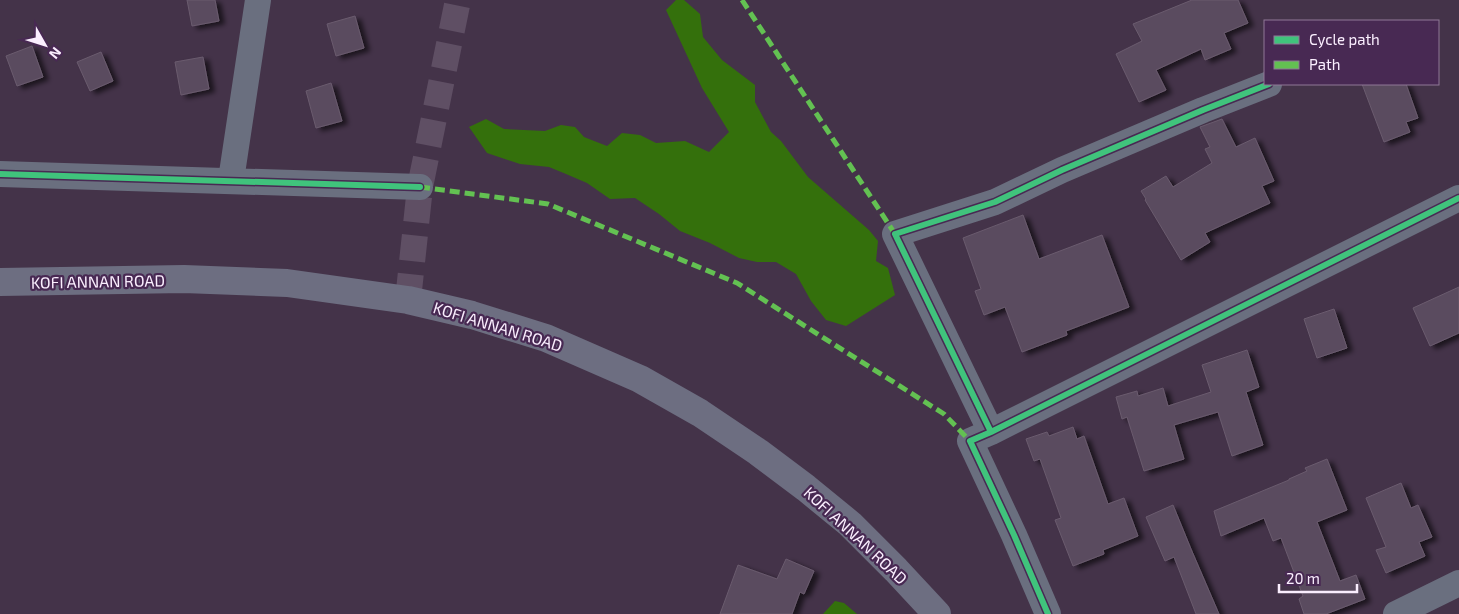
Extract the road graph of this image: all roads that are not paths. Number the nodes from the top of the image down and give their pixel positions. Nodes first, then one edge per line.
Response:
1 (258, 0) edge
2 (1266, 85) edge
3 (0, 174) edge
4 (231, 180) junction
5 (420, 187) dead end
6 (1459, 198) edge
7 (0, 282) edge
8 (991, 432) junction
9 (1459, 583) edge
10 (937, 614) edge
11 (1048, 614) edge
12 (1396, 614) edge

1 - 4 street
2 - 8 street
3 - 4 street
4 - 5 street
6 - 8 street
7 - 10 main road, KOFI ANNAN ROAD
8 - 11 street
9 - 12 street

